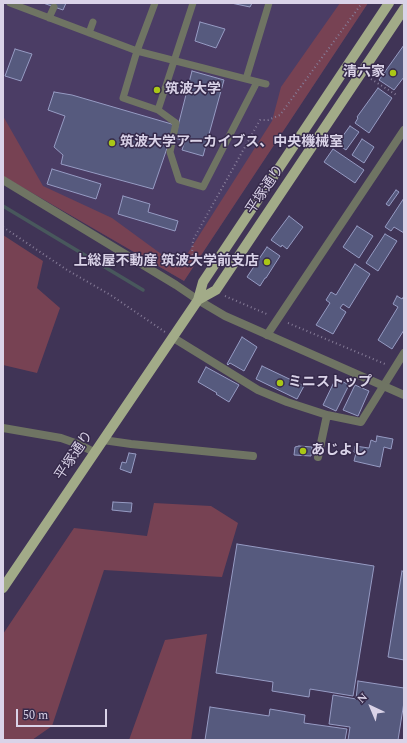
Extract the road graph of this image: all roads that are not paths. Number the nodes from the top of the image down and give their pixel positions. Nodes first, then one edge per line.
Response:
1 (10, 3) edge
2 (155, 3) edge
3 (193, 3) edge
4 (269, 3) edge
5 (389, 3) edge
6 (54, 7) dead end
7 (404, 9) edge
8 (50, 18) junction
9 (92, 22) dead end
10 (89, 33) junction
11 (137, 51) junction
12 (175, 60) junction
13 (246, 78) junction
14 (257, 82) junction
15 (266, 84) dead end
16 (158, 110) junction
17 (404, 130) edge
18 (3, 180) edge
19 (198, 300) junction
20 (267, 335) junction
21 (172, 337) junction
22 (404, 353) edge
23 (383, 386) junction
24 (404, 395) edge
25 (327, 414) junction
26 (3, 428) edge
27 (103, 440) junction
28 (94, 452) junction
29 (253, 456) dead end
30 (318, 457) dead end
31 (3, 588) edge

1 - 8 lane
2 - 11 lane
3 - 12 lane
4 - 13 lane
5 - 19 main road, 平塚通り
6 - 8 lane
7 - 19 main road, 平塚通り
8 - 10 lane
9 - 10 lane
10 - 11 lane
11 - 12 lane
11 - 16 lane
12 - 13 lane
12 - 16 lane
13 - 14 lane
14 - 15 lane
14 - 16 lane
17 - 20 street
18 - 19 street
19 - 20 street
19 - 21 main road, 平塚通り
20 - 23 street
21 - 25 street
21 - 27 main road, 平塚通り
22 - 23 street
23 - 24 street
23 - 25 street
25 - 30 street
26 - 28 street
27 - 28 main road, 平塚通り
27 - 29 street
28 - 31 main road, 平塚通り

